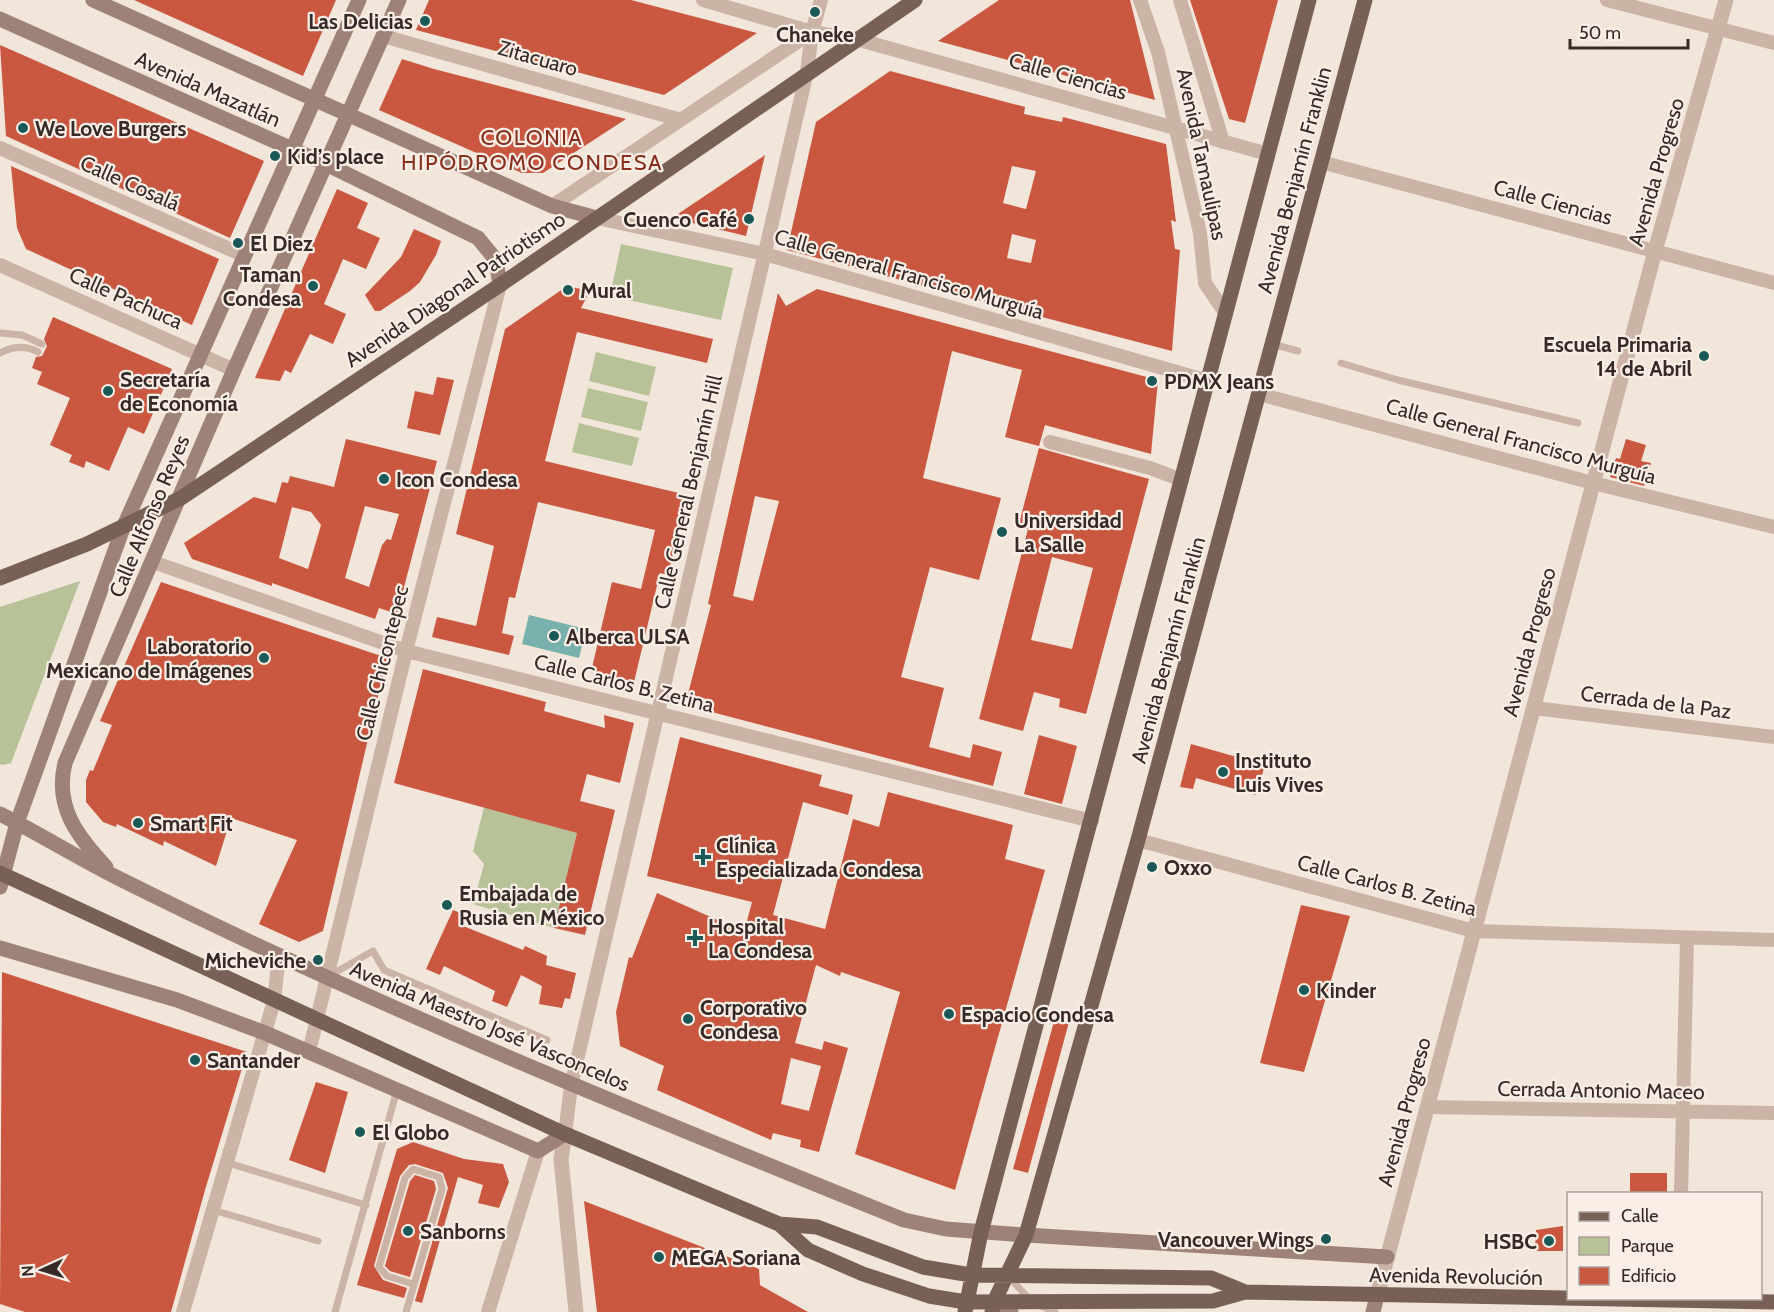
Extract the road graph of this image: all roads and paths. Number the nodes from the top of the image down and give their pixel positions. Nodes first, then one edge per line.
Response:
1 (93, 0) edge
2 (359, 0) edge
3 (399, 0) edge
4 (703, 0) edge
5 (821, 0) edge
6 (915, 0) edge
7 (1140, 0) edge
8 (1180, 0) edge
9 (1309, 0) edge
10 (1365, 0) edge
11 (1607, 0) edge
12 (1726, 0) edge
13 (0, 20) edge
14 (1718, 30) junction
15 (812, 32) junction
16 (383, 36) junction
17 (856, 39) junction
18 (1774, 43) edge
19 (807, 72) junction
20 (314, 99) junction
21 (348, 115) junction
22 (681, 120) junction
23 (1175, 128) junction
24 (1224, 142) junction
25 (0, 148) edge
26 (292, 149) junction
27 (1268, 154) junction
28 (1321, 162) junction
29 (326, 164) junction
30 (552, 206) junction
31 (597, 218) junction
32 (1655, 251) junction
33 (765, 254) junction
34 (243, 255) junction
35 (0, 265) edge
36 (1774, 283) edge
37 (500, 285) junction
38 (1226, 314) junction
39 (0, 333) edge
40 (42, 344) dead end
41 (1272, 344) junction
42 (1298, 351) dead end
43 (38, 352) dead end
44 (0, 353) edge
45 (199, 354) junction
46 (1341, 363) dead end
47 (234, 370) junction
48 (1208, 381) junction
49 (1258, 394) junction
50 (1578, 423) dead end
51 (1050, 442) dead end
52 (1182, 480) junction
53 (1593, 483) junction
54 (181, 498) junction
55 (1774, 527) edge
56 (123, 528) junction
57 (153, 562) junction
58 (0, 578) edge
59 (406, 651) junction
60 (1534, 708) junction
61 (658, 713) junction
62 (1774, 737) edge
63 (0, 814) edge
64 (1092, 821) junction
65 (17, 823) junction
66 (1138, 840) junction
67 (1, 878) edge
68 (116, 878) junction
69 (1474, 931) junction
70 (1687, 939) junction
71 (1774, 940) edge
72 (0, 948) edge
73 (279, 955) junction
74 (327, 977) junction
75 (274, 1001) junction
76 (316, 1021) junction
77 (265, 1034) junction
78 (548, 1041) dead end
79 (309, 1052) junction
80 (571, 1086) junction
81 (397, 1090) junction
82 (1428, 1107) junction
83 (1683, 1113) junction
84 (1774, 1113) edge
85 (565, 1134) junction
86 (538, 1151) junction
87 (228, 1163) junction
88 (1682, 1192) edge
89 (366, 1205) junction
90 (213, 1210) junction
91 (779, 1224) junction
92 (981, 1232) junction
93 (1026, 1235) junction
94 (318, 1241) dead end
95 (1387, 1257) junction
96 (971, 1275) junction
97 (1007, 1275) junction
98 (413, 1284) junction
99 (1245, 1292) junction
100 (1377, 1296) junction
101 (1032, 1302) junction
102 (1774, 1302) edge
103 (1679, 1304) edge
104 (965, 1307) edge
105 (992, 1308) edge
106 (183, 1312) edge
107 (335, 1312) edge
108 (406, 1312) edge
109 (488, 1312) edge
110 (576, 1312) edge
111 (1011, 1312) edge
112 (1055, 1312) edge
113 (1373, 1312) edge

1 - 20 main road, Avenida Mazatlán
2 - 20 main road, Calle Alfonso Reyes
3 - 16 main road, Calle Alfonso Reyes
4 - 15 street, Calle Ciencias
5 - 15 street, Calle General Benjamín Hill
6 - 17 main road, Avenida Diagonal Patriotismo
7 - 23 street, Avenida Tamaulipas
8 - 24 street, Avenida Tamaulipas
9 - 27 main road, Avenida Benjamín Franklin
10 - 28 main road, Avenida Benjamín Franklin
11 - 14 street
12 - 14 street, Avenida Progreso
13 - 26 main road, Avenida Mazatlán
14 - 18 street
14 - 32 street, Avenida Progreso
15 - 17 street, Calle Ciencias
15 - 19 street, Calle General Benjamín Hill
15 - 22 street
16 - 21 main road, Calle Alfonso Reyes
16 - 22 street, Zitacuaro
17 - 19 main road, Avenida Diagonal Patriotismo
17 - 23 street, Calle Ciencias
19 - 31 main road, Avenida Diagonal Patriotismo
19 - 33 street, Calle General Benjamín Hill
20 - 21 main road, Avenida Mazatlán
20 - 26 main road, Calle Alfonso Reyes
21 - 29 main road, Calle Alfonso Reyes
21 - 30 main road, Avenida Mazatlán
22 - 30 street
23 - 24 street, Calle Ciencias
23 - 38 street, Avenida Tamaulipas
24 - 27 street, Calle Ciencias
25 - 34 street, Calle Cosalá
26 - 29 main road, Avenida Mazatlán
26 - 34 main road, Calle Alfonso Reyes
27 - 38 main road, Avenida Benjamín Franklin
28 - 32 street, Calle Ciencias
28 - 41 main road, Avenida Benjamín Franklin
29 - 37 main road, Avenida Mazatlán
29 - 47 main road, Calle Alfonso Reyes
30 - 31 main road, Avenida Mazatlán
31 - 33 street, Calle General Francisco Murguía
31 - 37 main road, Avenida Diagonal Patriotismo
32 - 36 street, Calle Ciencias
32 - 53 street, Avenida Progreso
33 - 48 street, Calle General Francisco Murguía
33 - 61 street, Calle General Benjamín Hill
34 - 45 main road, Calle Alfonso Reyes
35 - 45 street, Calle Pachuca
37 - 54 main road, Avenida Diagonal Patriotismo
37 - 59 street, Calle Chicontepec
38 - 48 main road, Avenida Benjamín Franklin
39 - 40 lane
41 - 42 lane
41 - 49 main road, Avenida Benjamín Franklin
43 - 44 lane
45 - 47 street, Calle Pachuca
45 - 56 main road, Calle Alfonso Reyes
46 - 50 lane
47 - 54 main road, Calle Alfonso Reyes
48 - 52 main road, Avenida Benjamín Franklin
49 - 53 street, Calle General Francisco Murguía
49 - 66 main road, Avenida Benjamín Franklin
51 - 52 street
52 - 64 main road, Avenida Benjamín Franklin
53 - 55 street, Calle General Francisco Murguía
53 - 60 street, Avenida Progreso
54 - 56 main road, Avenida Diagonal Patriotismo
54 - 57 main road, Calle Alfonso Reyes
56 - 58 main road, Avenida Diagonal Patriotismo
56 - 65 main road, Calle Alfonso Reyes
57 - 59 street, Calle Carlos B. Zetina
57 - 68 main road, Calle Alfonso Reyes
59 - 61 street, Calle Carlos B. Zetina
59 - 74 street, Calle Chicontepec
60 - 62 street, Cerrada de la Paz
60 - 69 street, Avenida Progreso
61 - 64 street, Calle Carlos B. Zetina
61 - 80 street, Calle General Benjamín Hill
63 - 65 main road, Avenida Maestro José Vasconcelos
64 - 92 main road, Avenida Benjamín Franklin
65 - 67 main road, Calle Alfonso Reyes
65 - 68 main road, Avenida Maestro José Vasconcelos
66 - 69 street, Calle Carlos B. Zetina
66 - 93 main road, Avenida Benjamín Franklin
67 - 75 main road
68 - 73 main road, Avenida Maestro José Vasconcelos
69 - 70 street, Calle Carlos B. Zetina
69 - 82 street, Avenida Progreso
70 - 71 street, Calle Carlos B. Zetina
70 - 83 street
72 - 77 main road
73 - 74 main road, Avenida Maestro José Vasconcelos
73 - 75 street
74 - 76 street, Calle Chicontepec
74 - 78 lane
74 - 80 main road, Avenida Maestro José Vasconcelos
75 - 76 main road
75 - 77 street
76 - 79 street, Calle Chicontepec
76 - 85 main road
77 - 79 main road
77 - 87 street
79 - 81 main road
80 - 85 street, Calle General Benjamín Hill
80 - 92 main road, Avenida Maestro José Vasconcelos
81 - 86 main road
81 - 89 lane
82 - 83 street, Cerrada Antonio Maceo
82 - 95 street, Avenida Progreso
83 - 84 street, Cerrada Antonio Maceo
83 - 88 street
85 - 86 main road
85 - 91 main road
85 - 110 street
86 - 109 street
87 - 89 lane
87 - 90 street
89 - 107 lane
90 - 94 lane
90 - 106 street
91 - 96 main road
91 - 104 main road
92 - 93 main road, Avenida Revolución
92 - 96 main road, Avenida Benjamín Franklin
93 - 95 main road, Avenida Revolución
93 - 97 main road, Avenida Benjamín Franklin
95 - 100 street, Avenida Progreso
96 - 97 main road, Avenida Revolución
96 - 104 main road, Avenida Benjamín Franklin
97 - 99 main road, Avenida Revolución
97 - 101 lane
97 - 105 main road, Avenida Benjamín Franklin
98 - 98 lane
98 - 108 lane
99 - 100 main road, Avenida Revolución
99 - 101 main road, Avenida Revolución
100 - 103 main road, Avenida Revolución
100 - 113 main road
101 - 105 main road, Avenida Revolución
101 - 112 lane
102 - 103 main road, Avenida Revolución
104 - 105 main road, Avenida Revolución
105 - 111 main road

